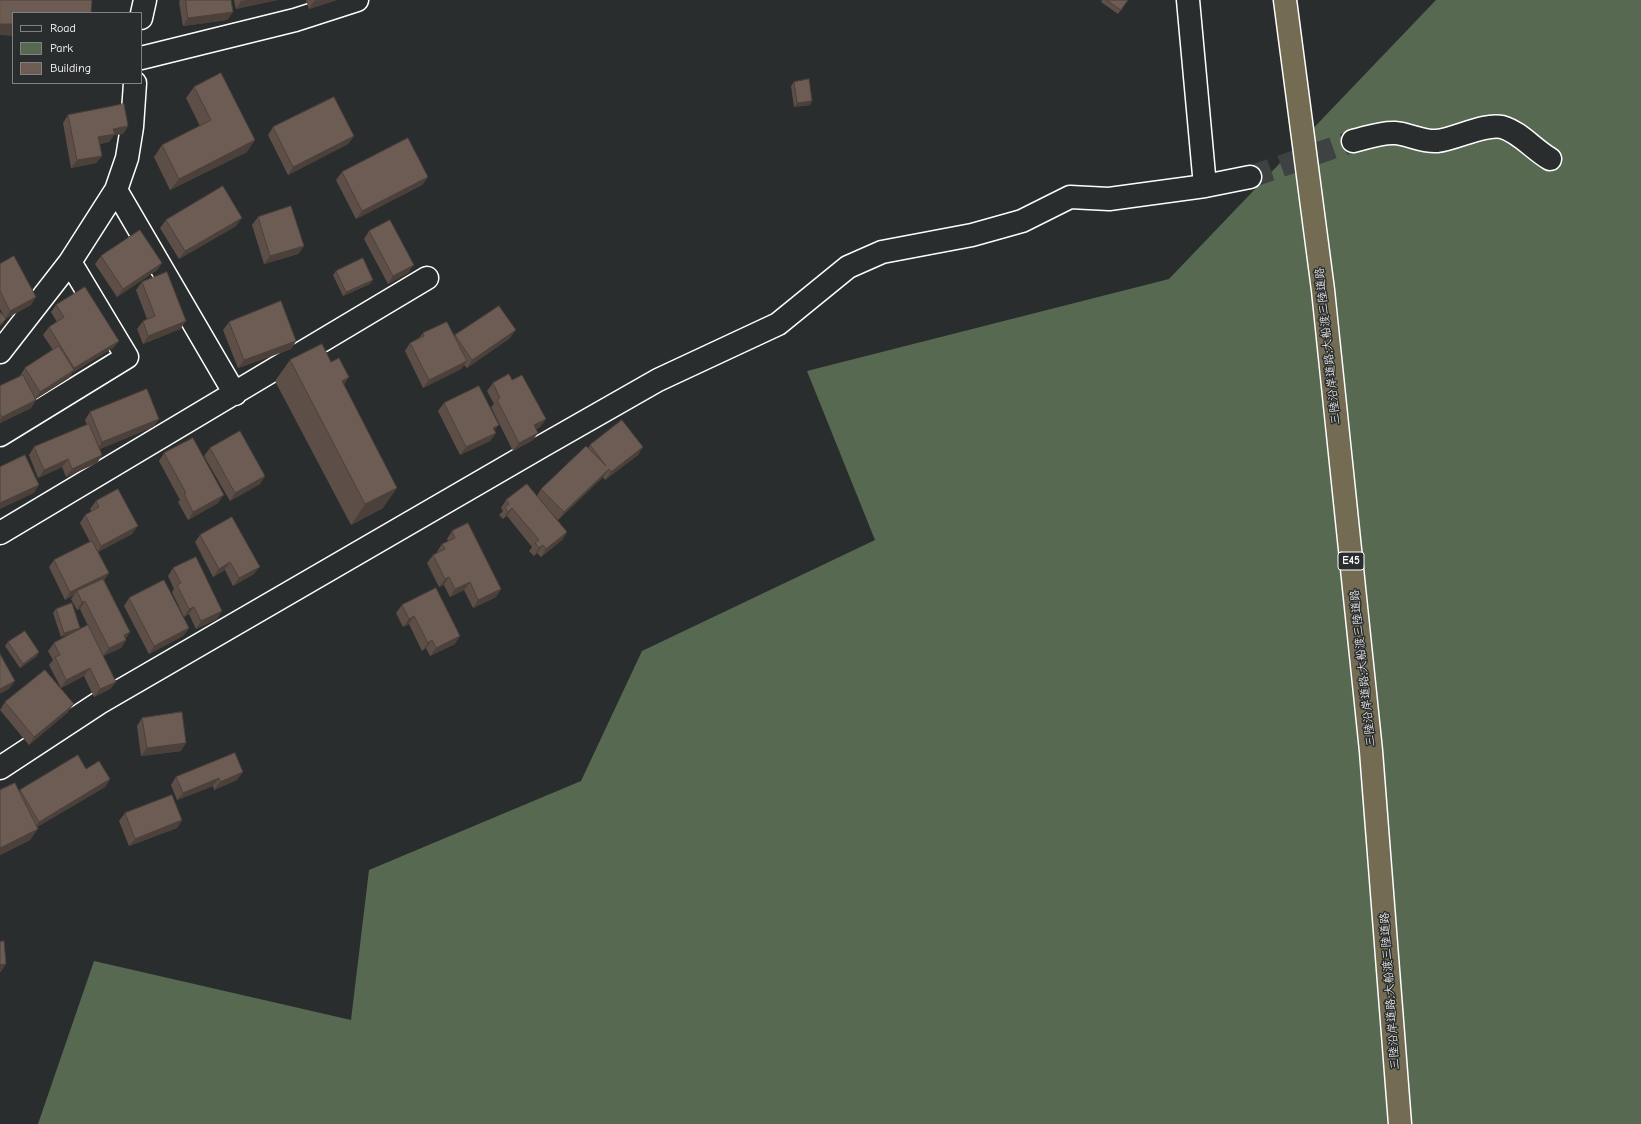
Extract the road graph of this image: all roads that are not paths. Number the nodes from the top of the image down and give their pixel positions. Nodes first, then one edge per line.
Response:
1 (145, 0) edge
2 (357, 0) edge
3 (1188, 0) edge
4 (1285, 0) edge
5 (142, 12) edge
6 (142, 58) edge
7 (135, 84) edge
8 (1353, 141) tunnel mouth
9 (1550, 159) dead end
10 (1250, 177) tunnel mouth
11 (1205, 186) junction
12 (116, 190) junction
13 (70, 262) junction
14 (427, 278) dead end
15 (0, 352) edge
16 (235, 394) junction
17 (0, 435) edge
18 (0, 533) edge
19 (0, 768) edge
20 (1400, 1124) edge

1 - 5 street
2 - 6 street
3 - 11 street
4 - 20 highway, 三陸沿岸道路;大船渡三陸道路 / E45
7 - 12 street
8 - 9 street
10 - 11 street
11 - 19 street
12 - 13 street
12 - 16 street
13 - 15 street
13 - 17 street
14 - 16 street
16 - 18 street

